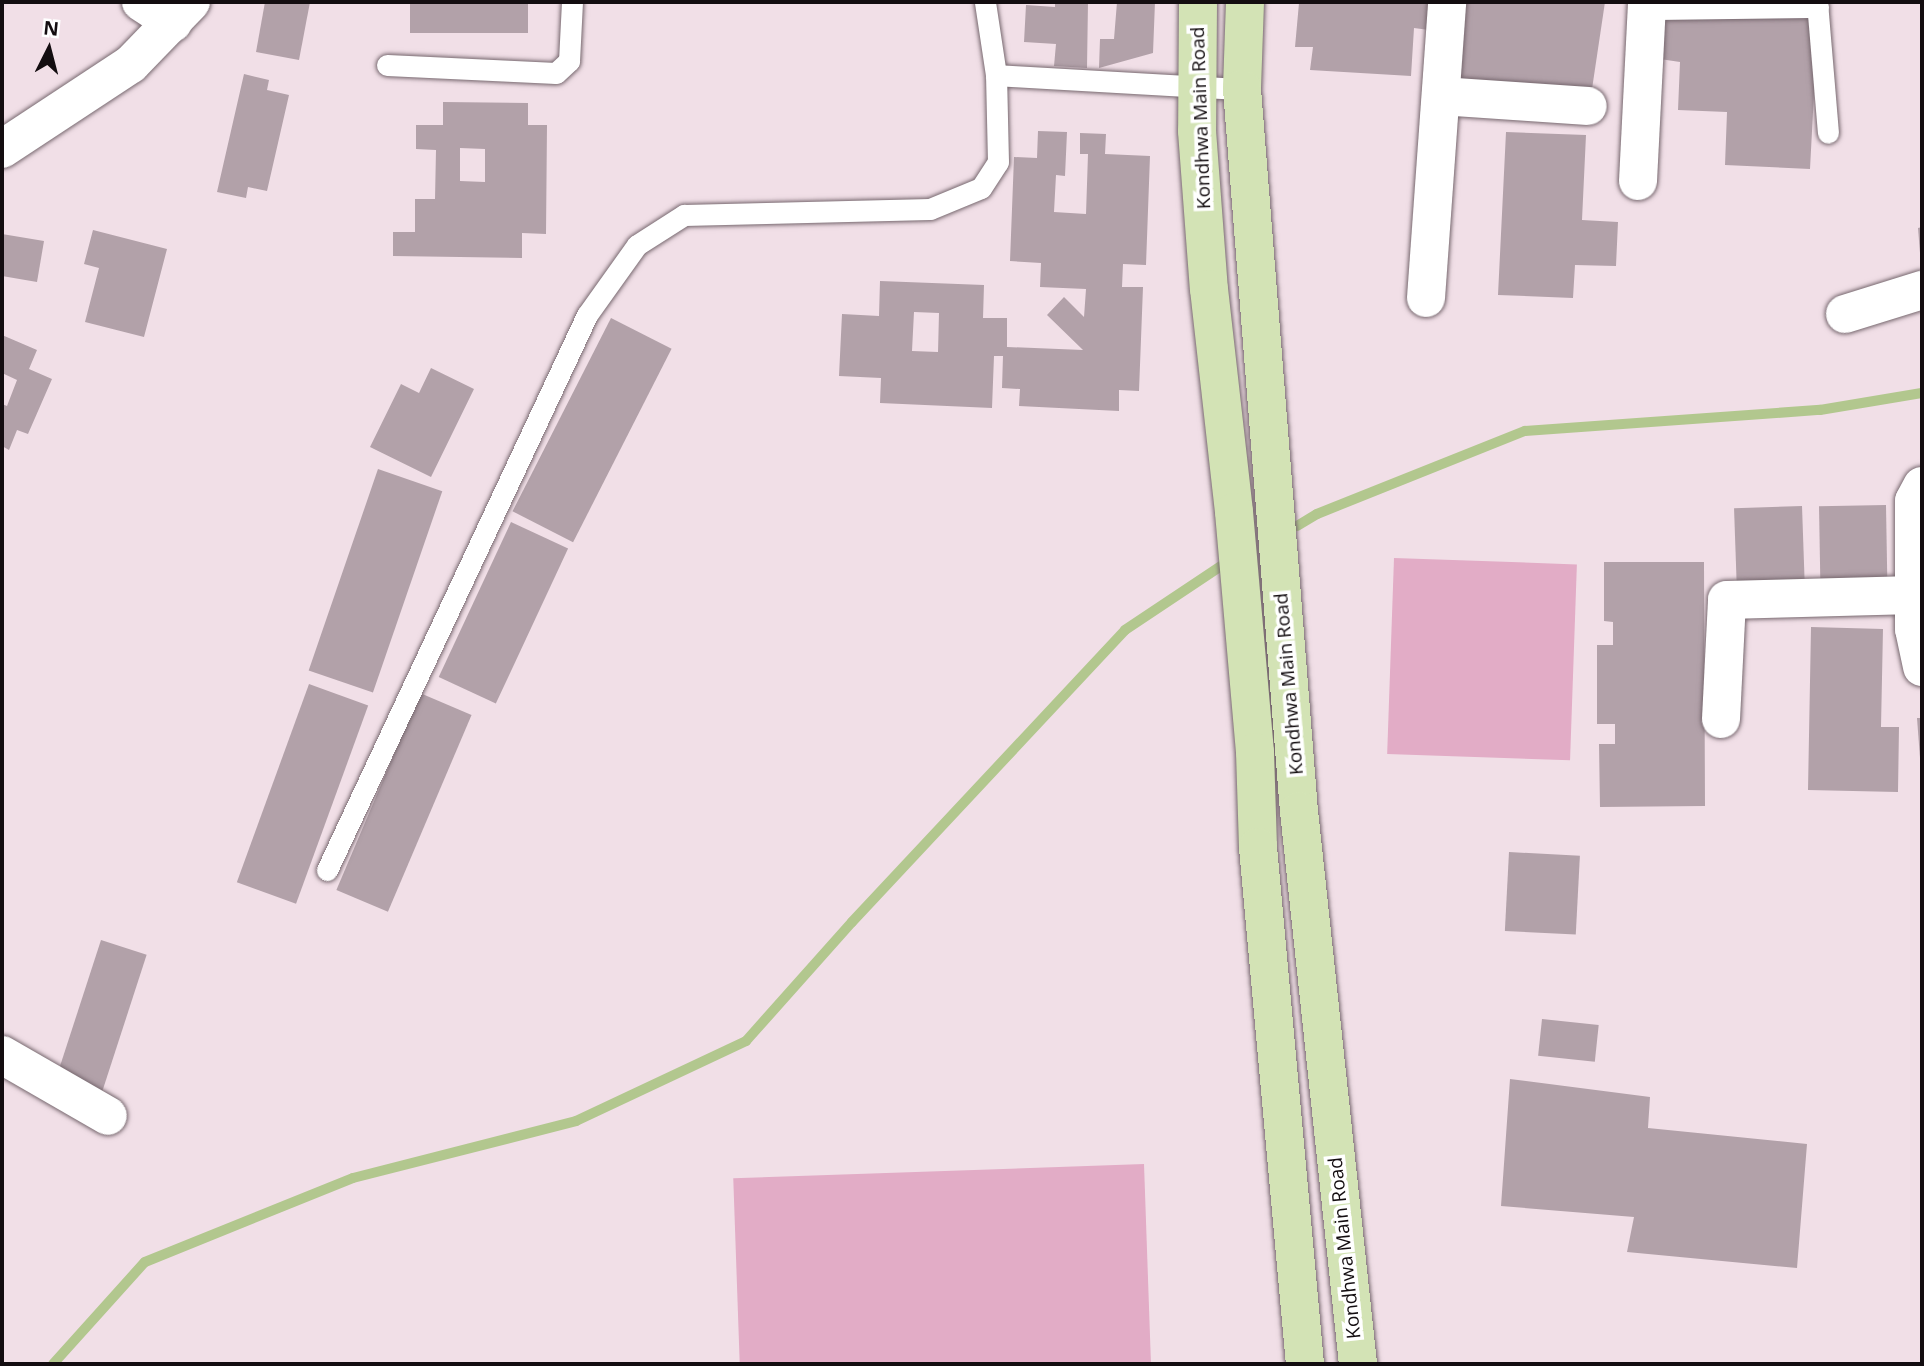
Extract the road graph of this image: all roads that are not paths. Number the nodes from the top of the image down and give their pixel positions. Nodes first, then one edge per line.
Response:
1 (141, 2) edge
2 (572, 2) edge
3 (985, 2) edge
4 (1198, 2) edge
5 (1245, 2) edge
6 (1447, 2) edge
7 (1647, 5) edge
8 (1817, 5) edge
9 (182, 12) edge
10 (387, 65) dead end
11 (996, 75) junction
12 (1197, 86) junction
13 (1242, 89) junction
14 (1441, 96) junction
15 (1588, 106) dead end
16 (1828, 133) dead end
17 (2, 149) edge
18 (1638, 181) dead end
19 (1922, 290) edge
20 (1426, 298) dead end
21 (1845, 314) dead end
22 (1922, 485) edge
23 (1914, 595) junction
24 (1922, 667) edge
25 (1721, 719) dead end
26 (327, 870) dead end
27 (2, 1055) edge
28 (108, 1116) dead end
29 (1305, 1364) edge
30 (1358, 1364) edge

1 - 9 street
2 - 10 lane
3 - 11 lane
4 - 12 main road, Kondhwa Main Road
5 - 13 main road, Kondhwa Main Road
6 - 14 street
7 - 8 lane
7 - 18 street
8 - 16 lane
9 - 17 street
11 - 12 lane
11 - 26 lane
12 - 13 lane
12 - 29 main road, Kondhwa Main Road
13 - 30 main road, Kondhwa Main Road
14 - 15 street
14 - 20 street
19 - 21 street
22 - 23 street
23 - 24 street
23 - 25 street
27 - 28 street

